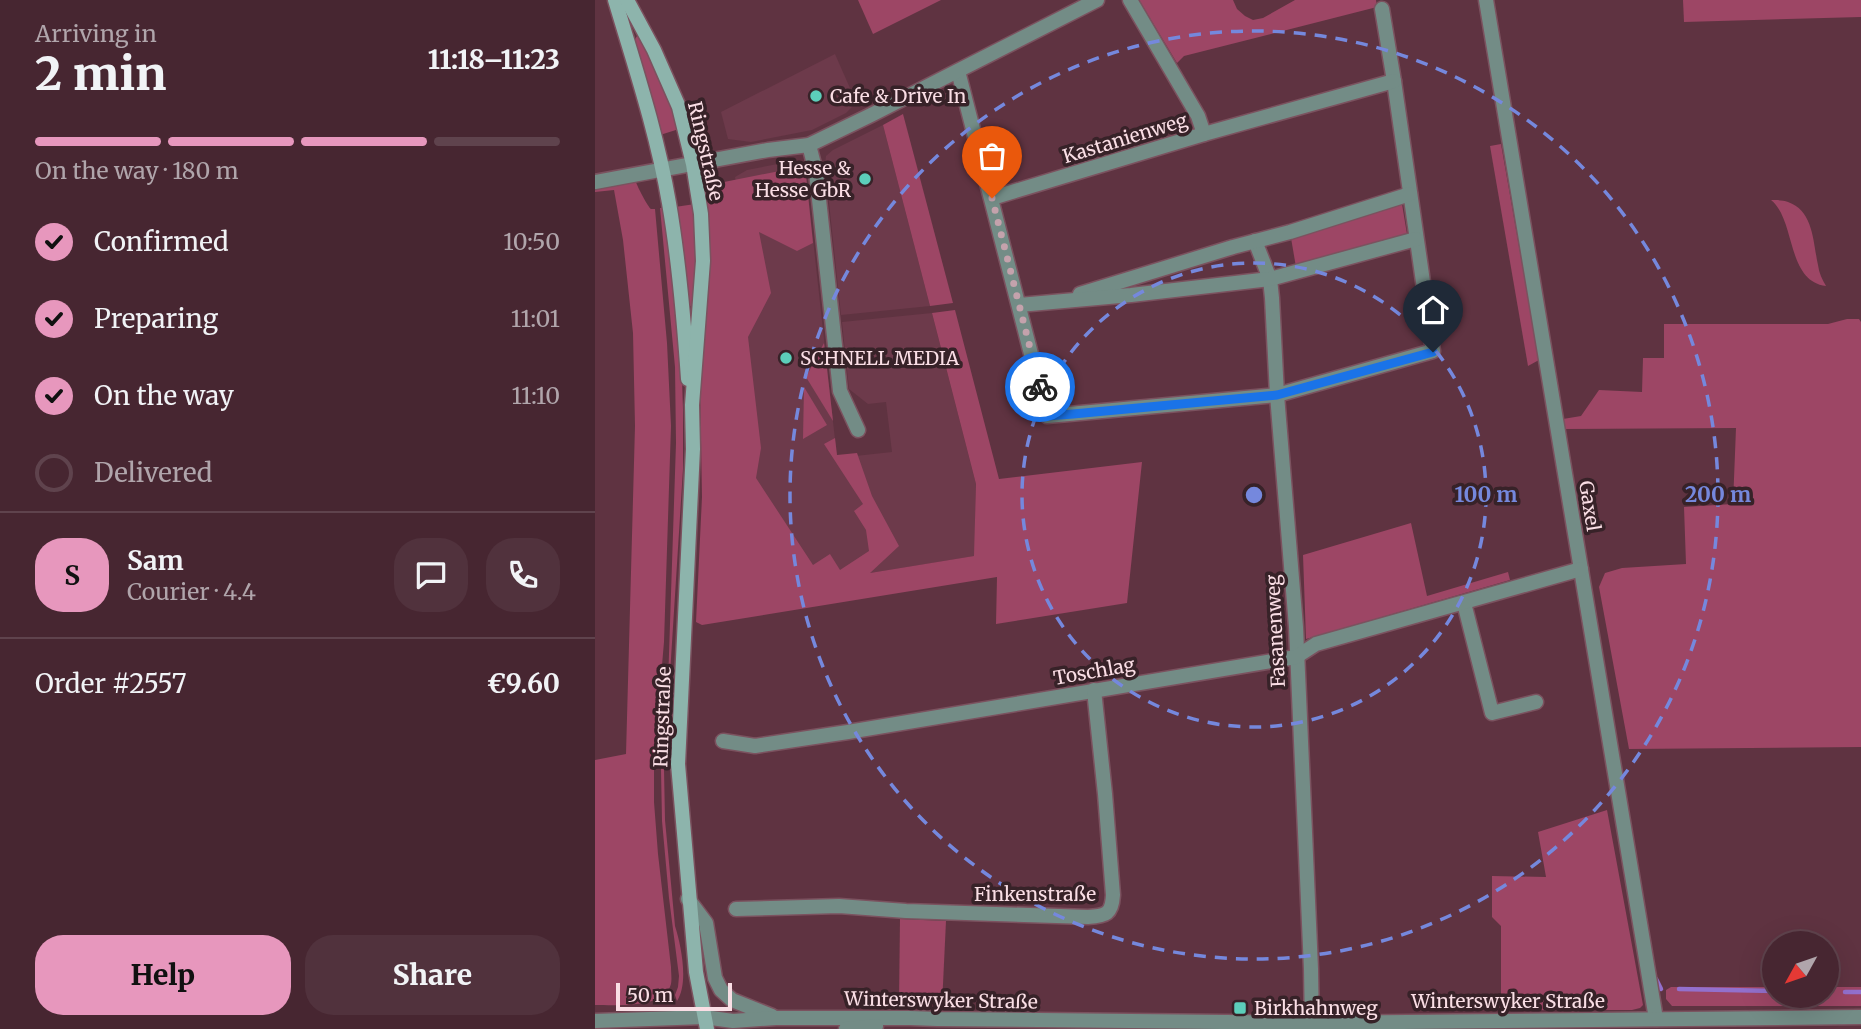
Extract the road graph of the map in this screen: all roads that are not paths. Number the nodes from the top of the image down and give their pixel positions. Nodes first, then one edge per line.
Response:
1 (615, 0) edge
2 (627, 0) edge
3 (1097, 0) edge
4 (1130, 0) edge
5 (1486, 0) edge
6 (1382, 9) dead end
7 (958, 71) junction
8 (1394, 81) junction
9 (1204, 134) junction
10 (809, 145) junction
11 (694, 164) junction
12 (663, 171) junction
13 (595, 182) edge
14 (1410, 194) junction
15 (992, 198) junction
16 (1416, 239) junction
17 (1255, 241) junction
18 (1270, 279) junction
19 (1055, 302) junction
20 (1019, 305) junction
21 (1277, 395) junction
22 (692, 405) junction
23 (858, 430) dead end
24 (1581, 569) junction
25 (1464, 603) junction
26 (1296, 657) junction
27 (1094, 690) junction
28 (1536, 702) dead end
29 (723, 741) dead end
30 (688, 898) junction
31 (736, 909) dead end
32 (1861, 1017) edge
33 (776, 1018) junction
34 (936, 1019) junction
35 (1656, 1019) junction
36 (595, 1021) edge
37 (705, 1023) edge
38 (1312, 1026) edge
39 (846, 1029) edge

1 - 12 main road, Ringstraße
2 - 11 main road, Ringstraße
3 - 7 street
4 - 9 street, Kastanienweg
5 - 24 street, Gaxel
6 - 8 street
7 - 10 street
7 - 15 street
8 - 9 street
8 - 14 street
9 - 15 street, Kastanienweg
10 - 11 street
10 - 23 street
11 - 12 street
11 - 22 main road, Ringstraße
12 - 13 street
12 - 22 main road, Ringstraße
14 - 16 street
14 - 17 street
15 - 20 street
16 - 18 street
16 - 21 street
17 - 18 street, Fasanenweg
17 - 19 street
18 - 19 street
18 - 21 street, Fasanenweg
19 - 20 street
20 - 21 street
21 - 26 street, Fasanenweg
22 - 30 main road, Ringstraße
24 - 25 street, Toschlag
24 - 35 street, Gaxel
25 - 26 street, Toschlag
25 - 28 street
26 - 27 street, Toschlag
26 - 38 street, Fasanenweg
27 - 29 street, Toschlag
27 - 31 street, Finkenstraße
30 - 33 street, Winterswyker Straße
30 - 37 main road, Ringstraße
32 - 35 street, Winterswyker Straße
33 - 34 street, Winterswyker Straße
33 - 37 street, Winterswyker Straße
34 - 38 street, Winterswyker Straße
34 - 39 street
35 - 38 street, Winterswyker Straße
36 - 37 street, Winterswyker Straße

